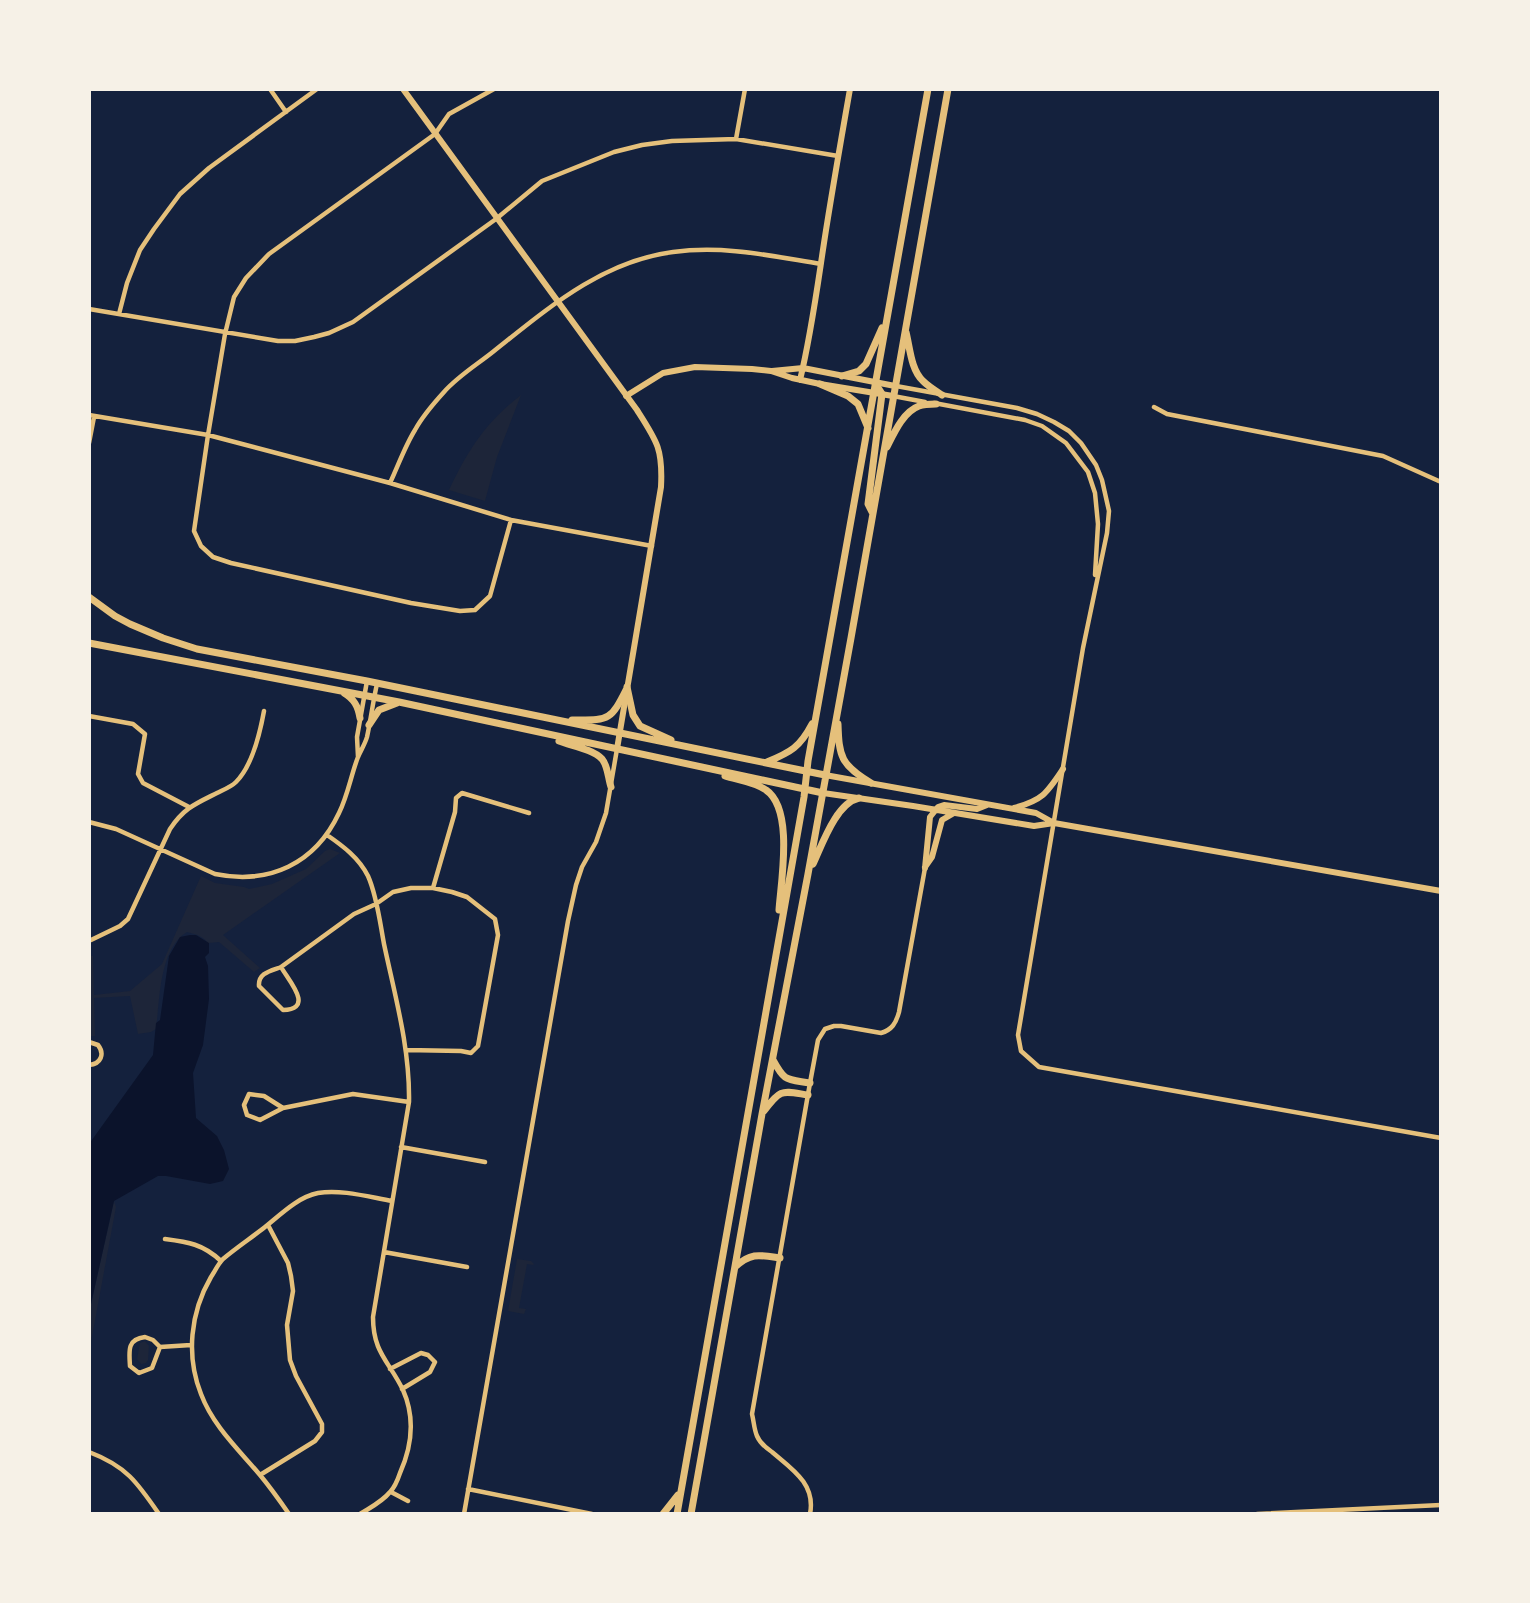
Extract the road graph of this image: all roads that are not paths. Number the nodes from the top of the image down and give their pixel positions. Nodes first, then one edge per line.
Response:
1 (270, 89) edge
2 (317, 89) edge
3 (403, 89) edge
4 (494, 89) edge
5 (745, 89) edge
6 (850, 89) edge
7 (928, 89) edge
8 (948, 89) edge
9 (286, 111) junction
10 (435, 134) junction
11 (736, 139) junction
12 (838, 156) junction
13 (496, 219) junction
14 (821, 264) junction
15 (558, 301) junction
16 (89, 309) edge
17 (889, 311) junction
18 (119, 314) junction
19 (905, 326) junction
20 (225, 334) junction
21 (803, 368) junction
22 (771, 371) junction
23 (842, 376) junction
24 (800, 380) junction
25 (875, 383) junction
26 (820, 384) junction
27 (895, 386) junction
28 (878, 394) junction
29 (942, 395) junction
30 (626, 396) junction
31 (893, 396) junction
32 (936, 404) junction
33 (1154, 407) dead end
34 (92, 416) edge
35 (868, 429) junction
36 (208, 435) junction
37 (89, 443) edge
38 (883, 454) junction
39 (1441, 482) edge
40 (390, 483) junction
41 (873, 514) junction
42 (511, 520) junction
43 (652, 546) junction
44 (1094, 590) junction
45 (89, 597) edge
46 (89, 643) edge
47 (367, 681) junction
48 (377, 684) junction
49 (627, 687) junction
50 (340, 691) junction
51 (364, 696) junction
52 (374, 698) junction
53 (398, 702) junction
54 (264, 711) dead end
55 (837, 712) junction
56 (89, 716) edge
57 (816, 717) junction
58 (360, 718) junction
59 (556, 719) junction
60 (369, 725) junction
61 (532, 732) junction
62 (619, 733) junction
63 (685, 746) junction
64 (617, 749) junction
65 (358, 757) junction
66 (765, 763) junction
67 (691, 764) junction
68 (1063, 769) junction
69 (806, 771) junction
70 (825, 775) junction
71 (870, 783) junction
72 (611, 787) junction
73 (805, 789) junction
74 (823, 793) junction
75 (859, 798) junction
76 (988, 804) junction
77 (189, 807) junction
78 (1013, 808) junction
79 (935, 810) junction
80 (529, 813) dead end
81 (954, 813) junction
82 (89, 822) edge
83 (1054, 823) junction
84 (327, 835) junction
85 (160, 850) junction
86 (925, 868) junction
87 (808, 874) junction
88 (433, 888) junction
89 (1441, 891) edge
90 (376, 904) junction
91 (91, 940) edge
92 (777, 948) junction
93 (281, 967) junction
94 (89, 1042) edge
95 (407, 1050) junction
96 (772, 1058) junction
97 (89, 1065) edge
98 (810, 1083) junction
99 (808, 1095) junction
100 (409, 1102) junction
101 (283, 1108) junction
102 (762, 1114) junction
103 (1441, 1139) edge
104 (401, 1147) junction
105 (485, 1162) dead end
106 (392, 1201) junction
107 (268, 1225) junction
108 (165, 1239) dead end
109 (384, 1252) junction
110 (780, 1258) junction
111 (221, 1261) junction
112 (735, 1267) junction
113 (467, 1268) dead end
114 (191, 1345) junction
115 (160, 1348) junction
116 (390, 1369) junction
117 (402, 1389) junction
118 (89, 1452) edge
119 (260, 1475) junction
120 (468, 1489) junction
121 (391, 1492) junction
122 (681, 1492) junction
123 (694, 1498) junction
124 (408, 1501) dead end
125 (1441, 1505) edge
126 (159, 1514) edge
127 (289, 1514) edge
128 (360, 1514) edge
129 (464, 1514) edge
130 (592, 1514) edge
131 (663, 1514) edge
132 (677, 1514) edge
133 (691, 1514) edge
134 (698, 1514) edge
135 (810, 1514) edge
136 (1257, 1514) edge

1 - 9 street
2 - 9 street
3 - 10 street
4 - 10 street
5 - 11 street
6 - 12 street
7 - 17 main road
8 - 19 main road
9 - 18 street
10 - 13 street
10 - 20 street
11 - 12 street
11 - 13 street
12 - 14 street
13 - 15 street
13 - 20 street
14 - 15 street
14 - 21 street
15 - 30 street
15 - 40 street
16 - 18 street
17 - 23 main road
17 - 25 main road
18 - 20 street
19 - 27 main road
19 - 29 main road
20 - 36 street
21 - 22 street
21 - 23 street
21 - 24 street
22 - 24 street
22 - 30 street
23 - 25 street
24 - 26 street
25 - 27 street
25 - 28 main road
26 - 28 street
26 - 35 main road
27 - 29 street
27 - 31 main road
28 - 31 street
28 - 35 main road
28 - 41 main road
29 - 44 street
30 - 43 street
31 - 32 street
31 - 38 main road
32 - 38 main road
32 - 44 street
33 - 39 street
34 - 36 street
34 - 37 street
35 - 57 main road
36 - 40 street
36 - 42 street
38 - 41 main road
40 - 42 street
41 - 55 main road
42 - 43 street
43 - 49 street
44 - 68 street
45 - 47 main road
46 - 50 main road
47 - 48 main road
47 - 51 street
48 - 52 street
48 - 59 main road
49 - 59 main road
49 - 62 street
49 - 63 main road
50 - 51 main road
50 - 58 main road
51 - 52 main road
51 - 58 street
52 - 53 main road
52 - 60 street
53 - 60 main road
53 - 61 main road
54 - 77 street
55 - 70 main road
55 - 71 main road
56 - 77 street
57 - 66 main road
57 - 69 main road
58 - 65 street
59 - 62 main road
60 - 65 street
61 - 64 main road
61 - 72 main road
62 - 63 main road
62 - 64 street
63 - 66 main road
64 - 67 main road
64 - 72 street
65 - 84 street
66 - 69 main road
67 - 73 main road
67 - 92 main road
68 - 78 street
68 - 83 street
69 - 70 main road
69 - 73 main road
70 - 71 street
70 - 74 main road
71 - 76 street
72 - 120 street
73 - 74 main road
73 - 92 main road
74 - 75 street
74 - 87 main road
75 - 79 street
75 - 87 main road
76 - 78 street
76 - 79 street
77 - 85 street
78 - 83 street
79 - 81 street
79 - 86 street
80 - 88 street
81 - 83 street
81 - 86 street
82 - 85 street
83 - 89 street
83 - 103 street
84 - 85 street
84 - 90 street
85 - 91 street
86 - 98 street
87 - 96 main road
88 - 90 street
88 - 95 street
90 - 93 street
90 - 95 street
92 - 122 main road
93 - 93 street
94 - 97 street
95 - 100 street
96 - 98 main road
96 - 102 main road
98 - 99 street
99 - 102 main road
99 - 110 street
100 - 101 street
100 - 104 street
101 - 101 street
102 - 112 main road
104 - 105 street
104 - 106 street
106 - 107 street
106 - 109 street
107 - 111 street
107 - 119 street
108 - 111 street
109 - 113 street
109 - 116 street
110 - 112 main road
110 - 135 street
111 - 114 street
112 - 123 main road
114 - 115 street
114 - 119 street
115 - 115 street
116 - 117 street
116 - 117 street
117 - 121 street
118 - 126 street
119 - 127 street
120 - 129 street
120 - 130 street
121 - 124 street
121 - 128 street
122 - 131 main road
122 - 132 main road
123 - 133 main road
123 - 134 main road
125 - 136 street

